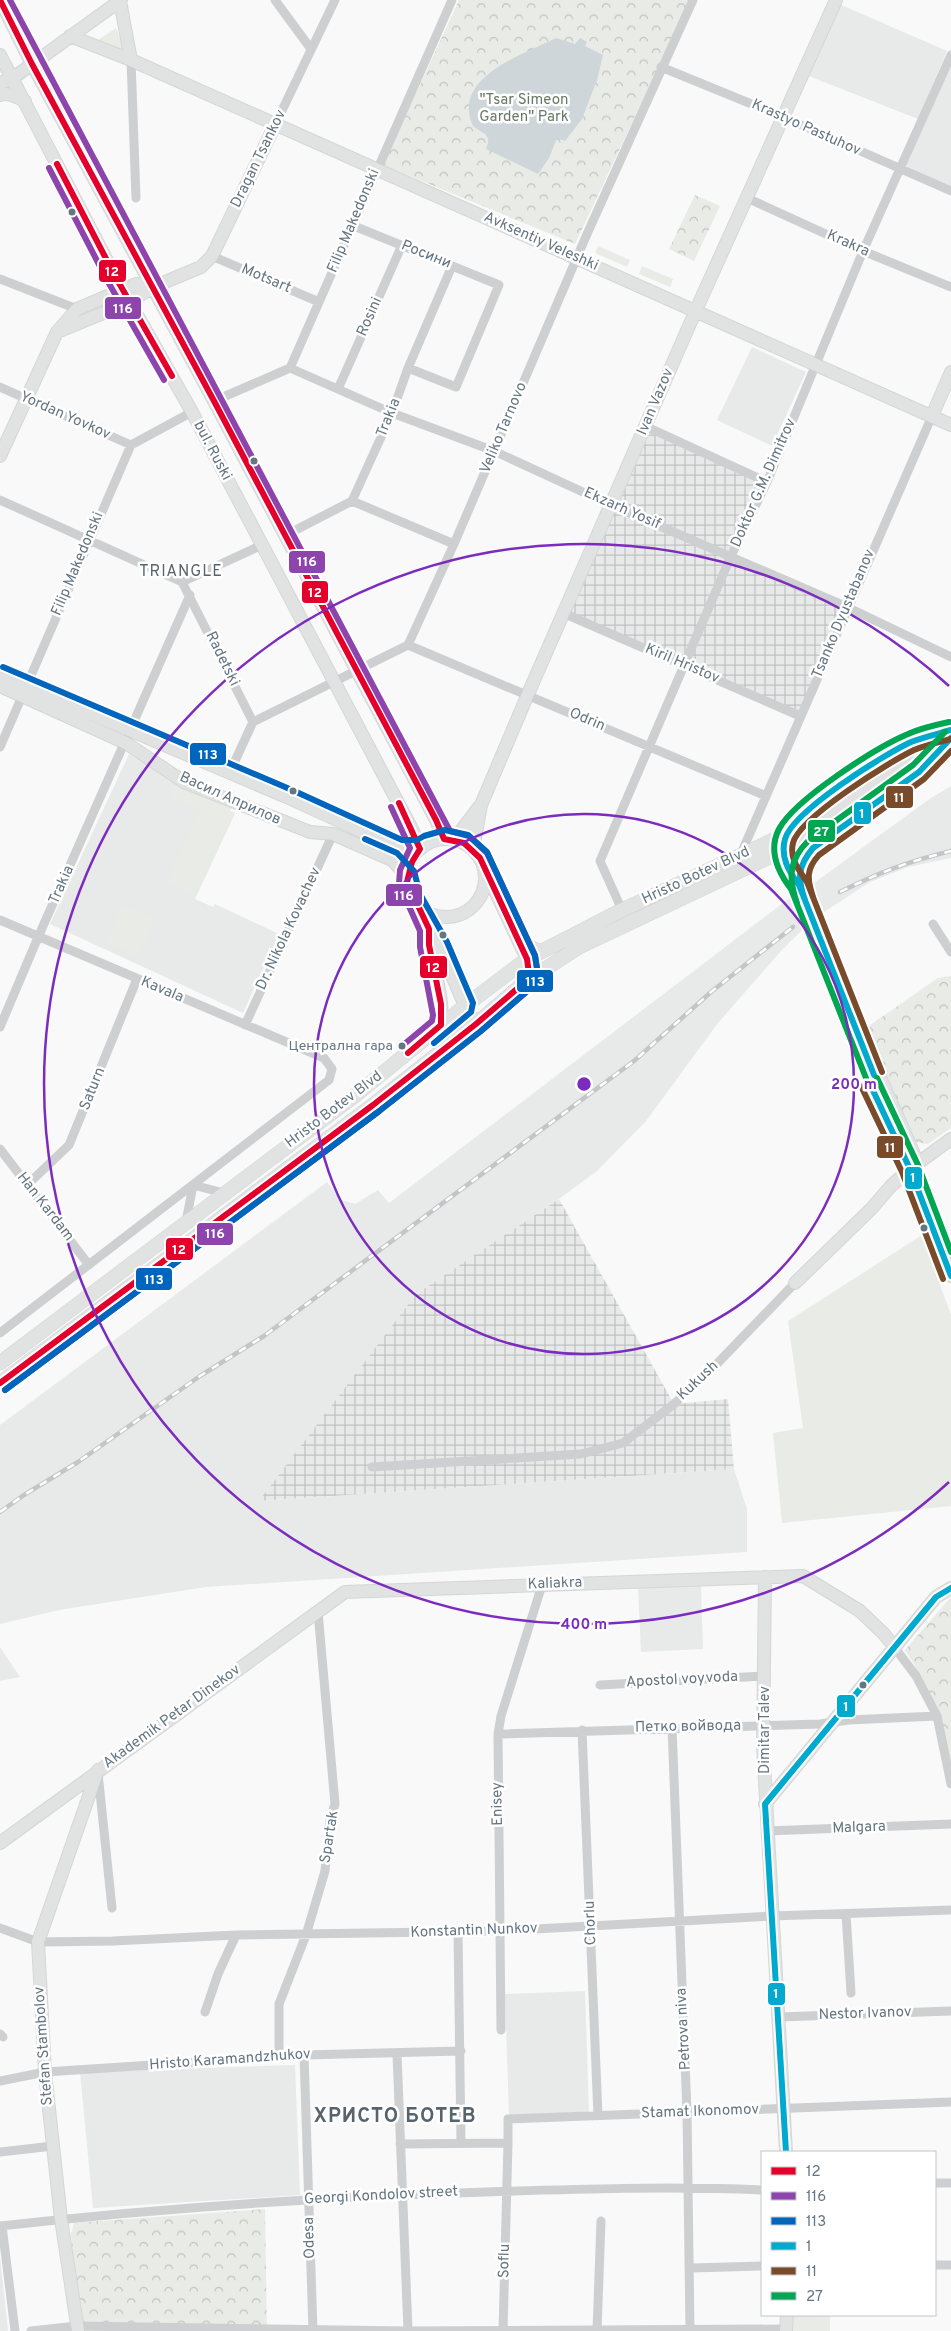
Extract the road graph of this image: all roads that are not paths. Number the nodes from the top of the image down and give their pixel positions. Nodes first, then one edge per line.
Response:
1 (0, 0) edge
2 (120, 0) edge
3 (275, 0) edge
4 (335, 0) edge
5 (452, 0) edge
6 (693, 0) edge
7 (836, 0) edge
8 (70, 36) junction
9 (311, 50) junction
10 (0, 55) edge
11 (951, 55) edge
12 (131, 60) junction
13 (32, 64) junction
14 (661, 67) junction
15 (12, 78) junction
16 (0, 83) edge
17 (0, 95) edge
18 (25, 101) junction
19 (783, 117) junction
20 (275, 125) junction
21 (376, 170) junction
22 (900, 170) junction
23 (951, 191) edge
24 (136, 198) dead end
25 (747, 198) junction
26 (354, 226) junction
27 (402, 245) junction
28 (863, 251) junction
29 (212, 256) junction
30 (578, 259) junction
31 (452, 266) junction
32 (0, 279) edge
33 (154, 287) junction
34 (951, 288) edge
35 (123, 289) junction
36 (130, 302) junction
37 (319, 302) junction
38 (77, 310) junction
39 (696, 310) junction
40 (57, 332) junction
41 (816, 366) junction
42 (290, 368) junction
43 (408, 368) junction
44 (951, 372) edge
45 (0, 387) edge
46 (338, 389) junction
47 (26, 398) junction
48 (214, 401) junction
49 (192, 412) junction
50 (392, 413) junction
51 (932, 416) junction
52 (951, 425) edge
53 (645, 426) junction
54 (131, 444) junction
55 (494, 450) junction
56 (0, 456) edge
57 (767, 482) junction
58 (0, 500) edge
59 (352, 501) junction
60 (611, 504) junction
61 (286, 534) junction
62 (88, 540) junction
63 (454, 544) junction
64 (262, 545) junction
65 (731, 556) junction
66 (182, 582) junction
67 (190, 595) junction
68 (847, 607) junction
69 (563, 613) junction
70 (408, 644) junction
71 (951, 657) edge
72 (684, 666) junction
73 (357, 671) junction
74 (0, 675) edge
75 (336, 682) junction
76 (0, 686) edge
77 (24, 692) junction
78 (528, 694) junction
79 (800, 716) junction
80 (253, 722) junction
81 (132, 731) junction
82 (951, 731) edge
83 (951, 738) edge
84 (126, 743) junction
85 (0, 747) edge
86 (649, 747) junction
87 (229, 774) junction
88 (766, 796) junction
89 (481, 805) junction
90 (817, 821) junction
91 (333, 834) junction
92 (449, 839) junction
93 (420, 849) junction
94 (473, 850) junction
95 (740, 856) junction
96 (485, 869) junction
97 (407, 876) junction
98 (799, 885) junction
99 (417, 905) junction
100 (622, 910) junction
101 (0, 920) edge
102 (933, 924) dead end
103 (429, 930) junction
104 (39, 935) junction
105 (517, 936) junction
106 (541, 952) junction
107 (951, 952) edge
108 (527, 959) junction
109 (137, 979) junction
110 (525, 982) junction
111 (465, 1006) junction
112 (476, 1024) junction
113 (245, 1025) junction
114 (441, 1025) junction
115 (0, 1028) edge
116 (332, 1075) joint
117 (951, 1139) edge
118 (0, 1149) edge
119 (910, 1169) junction
120 (28, 1185) junction
121 (193, 1185) junction
122 (224, 1193) junction
123 (186, 1222) junction
124 (89, 1265) junction
125 (951, 1276) edge
126 (795, 1283) joint
127 (0, 1333) edge
128 (0, 1363) edge
129 (0, 1383) edge
130 (372, 1467) dead end
131 (766, 1577) junction
132 (951, 1581) edge
133 (542, 1585) junction
134 (951, 1588) edge
135 (345, 1592) joint
136 (936, 1597) junction
137 (318, 1612) junction
138 (894, 1648) junction
139 (765, 1676) junction
140 (600, 1684) dead end
141 (937, 1716) junction
142 (833, 1724) junction
143 (762, 1726) junction
144 (672, 1727) junction
145 (582, 1730) junction
146 (498, 1734) junction
147 (98, 1770) junction
148 (951, 1784) edge
149 (765, 1804) junction
150 (951, 1824) edge
151 (766, 1831) junction
152 (0, 1843) edge
153 (112, 1908) dead end
154 (951, 1910) edge
155 (846, 1914) junction
156 (772, 1916) junction
157 (678, 1922) junction
158 (0, 1928) edge
159 (591, 1928) junction
160 (500, 1931) junction
161 (458, 1933) junction
162 (236, 1935) junction
163 (306, 1935) junction
164 (38, 1942) junction
165 (851, 1993) dead end
166 (951, 2011) edge
167 (205, 2012) dead end
168 (779, 2017) junction
169 (501, 2030) dead end
170 (461, 2051) junction
171 (396, 2054) junction
172 (304, 2055) junction
173 (279, 2056) junction
174 (45, 2072) junction
175 (0, 2081) edge
176 (951, 2102) edge
177 (784, 2109) junction
178 (687, 2112) junction
179 (598, 2116) junction
180 (508, 2119) joint
181 (508, 2142) junction
182 (461, 2143) junction
183 (400, 2144) junction
184 (53, 2146) junction
185 (786, 2151) edge
186 (0, 2152) edge
187 (936, 2183) edge
188 (951, 2183) edge
189 (688, 2187) junction
190 (761, 2190) edge
191 (506, 2191) junction
192 (402, 2194) junction
193 (309, 2198) junction
194 (61, 2219) junction
195 (601, 2221) dead end
196 (1, 2226) edge
197 (936, 2265) edge
198 (951, 2265) edge
199 (761, 2266) edge
200 (691, 2268) junction
201 (786, 2316) edge
202 (78, 2328) edge
203 (313, 2330) edge
204 (597, 2330) edge
205 (690, 2330) edge
206 (786, 2330) edge
207 (15, 2331) edge
208 (31, 2331) edge
209 (408, 2331) edge
210 (503, 2331) edge

1 - 13 street, bul. Ruski
2 - 8 street
2 - 12 street
3 - 9 street
4 - 9 street, Dragan Tsankov
5 - 21 street, Filip Makedonski
6 - 14 street, Veliko Tarnovo
7 - 19 street, Ivan Vazov
8 - 12 street, Avksentiy Veleshki
8 - 13 street
9 - 20 street, Dragan Tsankov
10 - 15 street, bul. Ruski
11 - 22 street, Doktor G.M. Dimitrov
12 - 20 street, Avksentiy Veleshki
12 - 24 street
13 - 15 street
13 - 33 street, bul. Ruski
14 - 19 street, Krastyo Pastuhov
14 - 30 street, Veliko Tarnovo
15 - 16 street
15 - 18 street, bul. Ruski
17 - 18 street
18 - 35 street, bul. Ruski
19 - 22 street, Krastyo Pastuhov
19 - 25 street, Ivan Vazov
20 - 21 street, Avksentiy Veleshki
20 - 29 street, Dragan Tsankov
21 - 26 street, Filip Makedonski
21 - 30 street, Avksentiy Veleshki
22 - 23 street, Krastyo Pastuhov
22 - 28 street, Doktor G.M. Dimitrov
25 - 28 street, Krakra
25 - 39 street, Ivan Vazov
26 - 27 street, Росини
26 - 37 street, Filip Makedonski
27 - 31 street, Росини
27 - 46 street, Rosini
28 - 34 street, Krakra
28 - 41 street, Doktor G.M. Dimitrov
29 - 33 street, Dragan Tsankov
29 - 37 street, Motsart
30 - 39 street, Avksentiy Veleshki
30 - 55 street, Veliko Tarnovo
31 - 43 street, Trakia
31 - 43 street, Росини
32 - 38 street
33 - 35 street
33 - 36 street, Dragan Tsankov
33 - 48 street, bul. Ruski
35 - 36 street, bul. Ruski
35 - 38 street
36 - 40 street, Dragan Tsankov
36 - 49 street, bul. Ruski
37 - 42 street, Filip Makedonski
38 - 40 street
39 - 41 street, Avksentiy Veleshki
39 - 53 street, Ivan Vazov
40 - 47 street
41 - 51 street, Avksentiy Veleshki
41 - 57 street, Doktor G.M. Dimitrov
42 - 46 street, Ekzarh Yosif
42 - 48 street
43 - 50 street, Trakia
44 - 51 street, Tsanko Dyustabanov
45 - 47 street, Yordan Yovkov
46 - 50 street, Ekzarh Yosif
47 - 54 street, Yordan Yovkov
47 - 56 street
48 - 61 street, bul. Ruski
49 - 54 street
49 - 64 street, bul. Ruski
50 - 55 street, Ekzarh Yosif
50 - 59 street, Trakia
51 - 52 street, Avksentiy Veleshki
51 - 68 street, Tsanko Dyustabanov
53 - 57 street
53 - 60 street, Ivan Vazov
54 - 62 street, Filip Makedonski
55 - 60 street, Ekzarh Yosif
55 - 63 street, Veliko Tarnovo
57 - 65 street, Doktor G.M. Dimitrov
58 - 62 street
59 - 61 street
59 - 63 street
60 - 65 street, Ekzarh Yosif
60 - 69 street, Ivan Vazov
61 - 73 street, bul. Ruski
62 - 66 street
62 - 77 street, Filip Makedonski
63 - 70 street, Veliko Tarnovo
64 - 66 street
64 - 75 street, bul. Ruski
65 - 68 street, Ekzarh Yosif
65 - 72 street, Doktor G.M. Dimitrov
66 - 67 street
67 - 80 street, Radetski
67 - 81 street
68 - 71 street, Ekzarh Yosif
68 - 79 street, Tsanko Dyustabanov
69 - 72 street, Kiril Hristov
69 - 78 street, Ivan Vazov
70 - 73 street
70 - 78 street, Odrin
72 - 79 street, Kiril Hristov
72 - 86 street, Doktor G.M. Dimitrov
73 - 75 street
73 - 92 street, bul. Ruski
74 - 77 street, Васил Априлов
75 - 80 street
75 - 93 street, bul. Ruski
76 - 77 street, Васил Априлов
77 - 81 street, Васил Априлов
77 - 84 street, Васил Априлов
77 - 85 street, Filip Makedonski
78 - 86 street, Odrin
78 - 89 street, Ivan Vazov
79 - 88 street, Tsanko Dyustabanov
80 - 87 street
81 - 84 street, Trakia
81 - 87 street, Васил Априлов
82 - 90 main road, Hristo Botev Blvd
82 - 98 street, bridge
83 - 98 street
84 - 91 street, Васил Априлов
84 - 104 street, Trakia
86 - 88 street, Odrin
86 - 100 street, Doktor G.M. Dimitrov
87 - 93 street, Васил Априлов
88 - 95 street, Tsanko Dyustabanov
89 - 92 street, Ivan Vazov
89 - 94 street, Ivan Vazov
90 - 95 main road, Hristo Botev Blvd
90 - 110 main road, Hristo Botev Blvd
91 - 97 street, Васил Априлов
91 - 113 street, Dr. Nikola Kovachev
92 - 93 street
92 - 94 street
93 - 97 street
94 - 96 street
95 - 100 main road, Hristo Botev Blvd
96 - 99 street
96 - 105 street
97 - 99 street
98 - 119 street
99 - 103 street
100 - 106 main road, Hristo Botev Blvd
101 - 104 street, Kavala
102 - 107 street
103 - 111 street
103 - 114 street
104 - 109 street, Kavala
104 - 115 street, Trakia
105 - 106 main road
105 - 108 street
106 - 108 main road, Hristo Botev Blvd
108 - 110 street
108 - 111 main road, Hristo Botev Blvd
109 - 113 street, Kavala
109 - 120 street, Saturn
110 - 112 main road, Hristo Botev Blvd
111 - 112 street
111 - 114 main road, Hristo Botev Blvd
112 - 129 main road, Hristo Botev Blvd
113 - 116 street, Kavala
114 - 122 main road, Hristo Botev Blvd
116 - 121 street, Hristo Botev Blvd
117 - 119 street, Kukush
118 - 120 street, Han Kardam
119 - 125 street
119 - 126 street, Kukush
120 - 124 street, Han Kardam
121 - 122 street
121 - 123 street
121 - 124 street, Hristo Botev Blvd
122 - 123 main road, Hristo Botev Blvd
123 - 128 main road, Hristo Botev Blvd
124 - 127 street, Hristo Botev Blvd
126 - 130 street, Kukush
131 - 133 street, Kaliakra
131 - 138 street, Kaliakra
131 - 139 street, Dimitar Talev
132 - 136 street
133 - 135 street, Kaliakra
133 - 146 street, Enisey
134 - 136 street
135 - 137 street, Akademik Petar Dinekov
136 - 138 street
137 - 147 street, Akademik Petar Dinekov
137 - 163 street, Spartak
138 - 141 street
138 - 142 street
139 - 140 street, Apostol voyvoda
139 - 143 street, Dimitar Talev
141 - 142 street, Петко войвода
141 - 148 street
142 - 143 street, Петко войвода
142 - 149 street
143 - 144 street, Петко войвода
143 - 149 street, Dimitar Talev
144 - 145 street, Петко войвода
144 - 157 street, Petrova niva
145 - 146 street, Петко войвода
145 - 159 street, Chorlu
146 - 160 street, Enisey
147 - 152 street, Akademik Petar Dinekov
147 - 153 street
147 - 164 street, Stefan Stambolov
149 - 151 street, Dimitar Talev
150 - 151 street, Malgara
151 - 156 street, Dimitar Talev
154 - 155 street, Konstantin Nunkov
155 - 156 street, Konstantin Nunkov
155 - 165 street
156 - 157 street, Konstantin Nunkov
156 - 168 street, Dimitar Talev
157 - 159 street, Konstantin Nunkov
157 - 178 street, Petrova niva
158 - 164 street, Konstantin Nunkov
159 - 160 street, Konstantin Nunkov
159 - 179 street, Chorlu
160 - 161 street, Konstantin Nunkov
160 - 169 street, Enisey
161 - 163 street, Konstantin Nunkov
161 - 170 street
162 - 163 street, Konstantin Nunkov
162 - 164 street, Konstantin Nunkov
162 - 167 street
163 - 173 street, Spartak
164 - 174 street, Stefan Stambolov
166 - 168 street, Nestor Ivanov
168 - 177 street, Dimitar Talev
170 - 171 street, Hristo Karamandzhukov
170 - 182 street
171 - 172 street, Hristo Karamandzhukov
171 - 183 street
172 - 173 street, Hristo Karamandzhukov
172 - 193 street, Odesa
173 - 174 street, Hristo Karamandzhukov
174 - 175 street, Hristo Karamandzhukov
174 - 184 street, Stefan Stambolov
176 - 177 street, Stamat Ikonomov
177 - 178 street, Stamat Ikonomov
177 - 185 street, Dimitar Talev
178 - 179 street, Stamat Ikonomov
178 - 189 street, Petrova niva
179 - 180 street, Stamat Ikonomov
180 - 181 street, Soflu
181 - 182 street
181 - 191 street, Soflu
182 - 183 street
183 - 192 street
184 - 186 street
184 - 194 street, Stefan Stambolov
187 - 188 street
189 - 190 street, Georgi Kondolov street
189 - 191 street, Georgi Kondolov street
189 - 200 street, Petrova niva
191 - 192 street, Georgi Kondolov street
191 - 210 street, Soflu
192 - 193 street, Georgi Kondolov street
192 - 209 street
193 - 194 street, Georgi Kondolov street
193 - 203 street, Odesa
194 - 196 street, Georgi Kondolov street
194 - 202 street, Stefan Stambolov
195 - 204 street
196 - 207 street
197 - 198 street
199 - 200 street
200 - 205 street, Petrova niva
201 - 206 street
202 - 203 street
202 - 208 street
203 - 209 street
204 - 205 street
204 - 210 street
205 - 206 street
209 - 210 street

